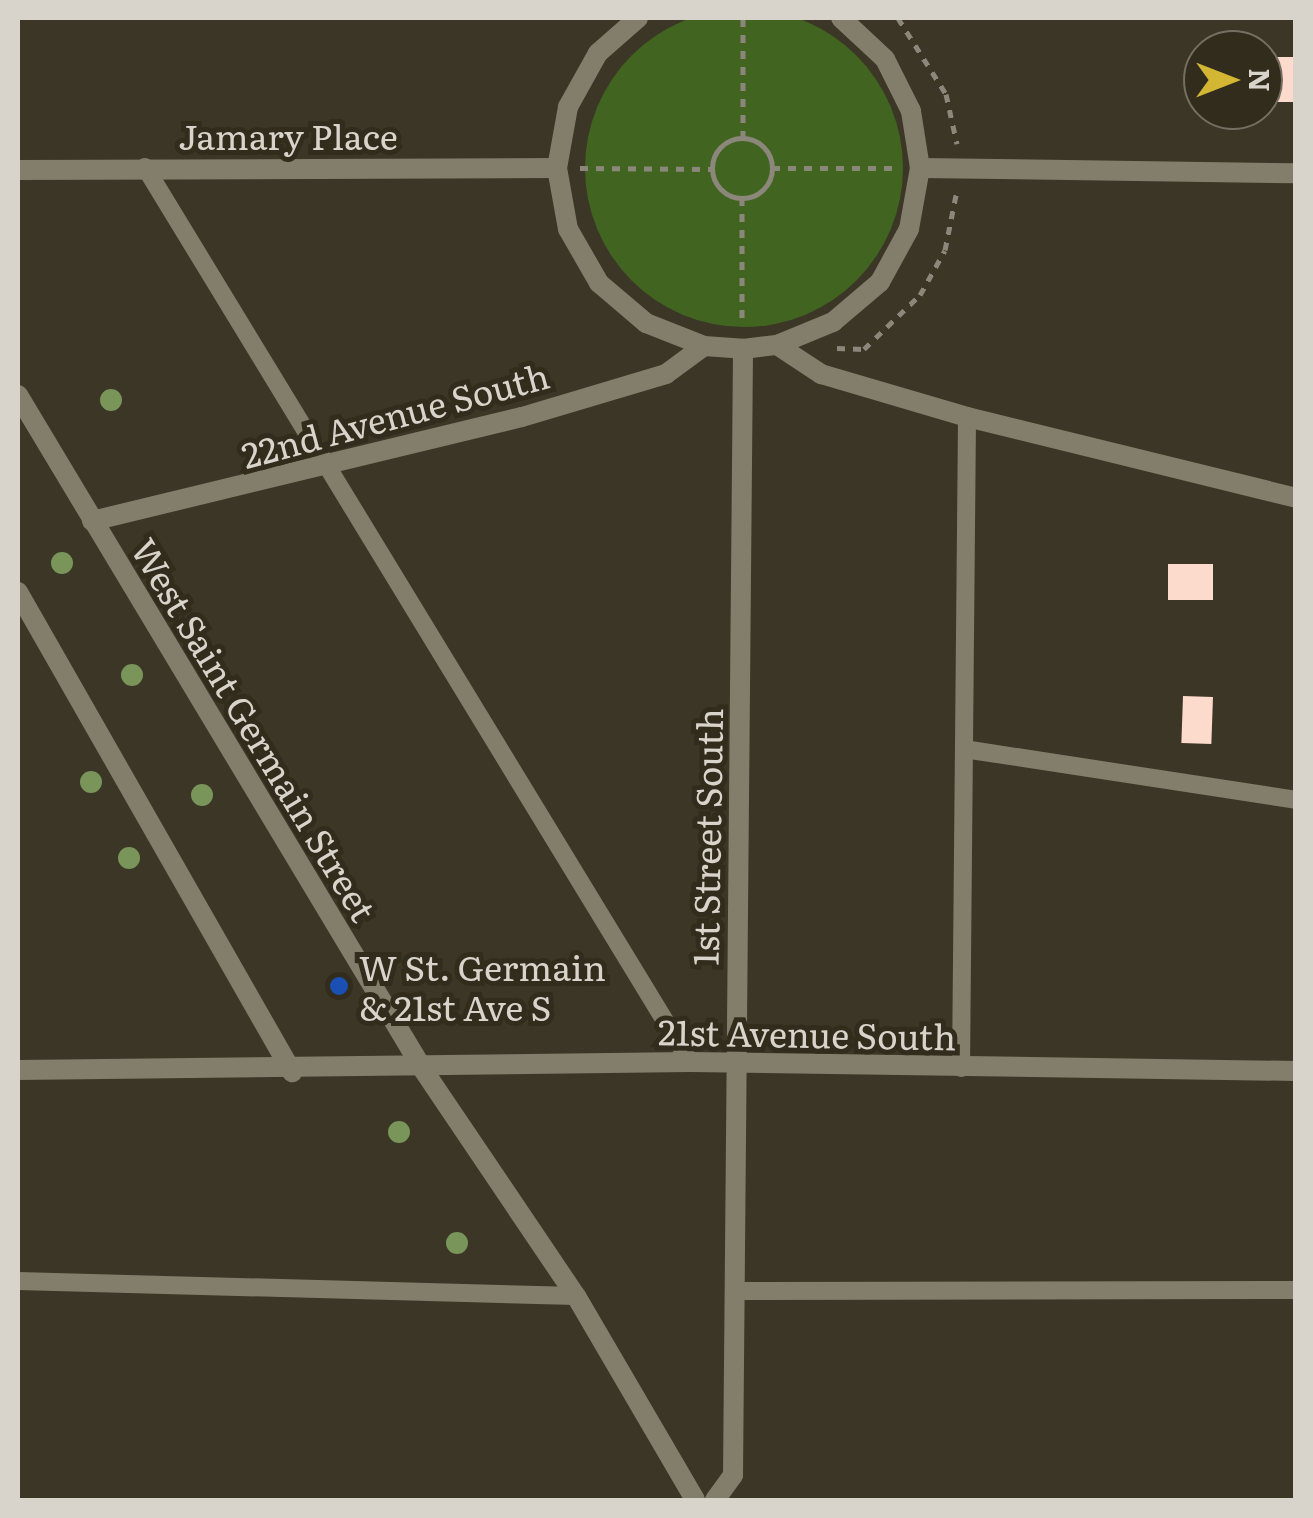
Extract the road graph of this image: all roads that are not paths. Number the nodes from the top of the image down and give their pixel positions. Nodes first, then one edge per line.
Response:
1 (638, 18) edge
2 (842, 18) edge
3 (146, 167) junction
4 (558, 168) junction
5 (920, 168) junction
6 (18, 170) edge
7 (1296, 174) edge
8 (777, 345) junction
9 (704, 346) junction
10 (742, 349) junction
11 (18, 395) edge
12 (967, 417) junction
13 (334, 467) junction
14 (1296, 498) edge
15 (92, 522) junction
16 (18, 592) edge
17 (964, 749) junction
18 (1296, 800) edge
19 (690, 1062) junction
20 (737, 1064) junction
21 (422, 1068) junction
22 (961, 1068) junction
23 (18, 1070) edge
24 (1296, 1071) edge
25 (292, 1072) junction
26 (18, 1281) edge
27 (1296, 1290) edge
28 (735, 1291) junction
29 (576, 1296) junction
30 (695, 1500) edge
31 (715, 1500) edge

1 - 4 street
2 - 5 street
3 - 4 street, Jamary Place
3 - 6 street, Jamary Place
3 - 13 lane
4 - 9 street
5 - 7 street
5 - 8 street
8 - 10 street
8 - 12 street
9 - 10 street
9 - 13 street, 22nd Avenue South
10 - 20 street, 1st Street South
11 - 15 street, West Saint Germain Street
12 - 14 street
12 - 17 lane
13 - 15 street, 22nd Avenue South
13 - 19 lane
15 - 21 street, West Saint Germain Street
16 - 25 street
17 - 18 lane
17 - 22 lane
19 - 20 street, 21st Avenue South
19 - 21 street, 21st Avenue South
20 - 22 street, 21st Avenue South
20 - 28 street, 1st Street South
21 - 25 street, 21st Avenue South
21 - 29 street, West Saint Germain Street
22 - 24 street, 21st Avenue South
23 - 25 street, 21st Avenue South
26 - 29 lane
27 - 28 lane
28 - 31 street, 1st Street South
29 - 30 street, West Saint Germain Street

